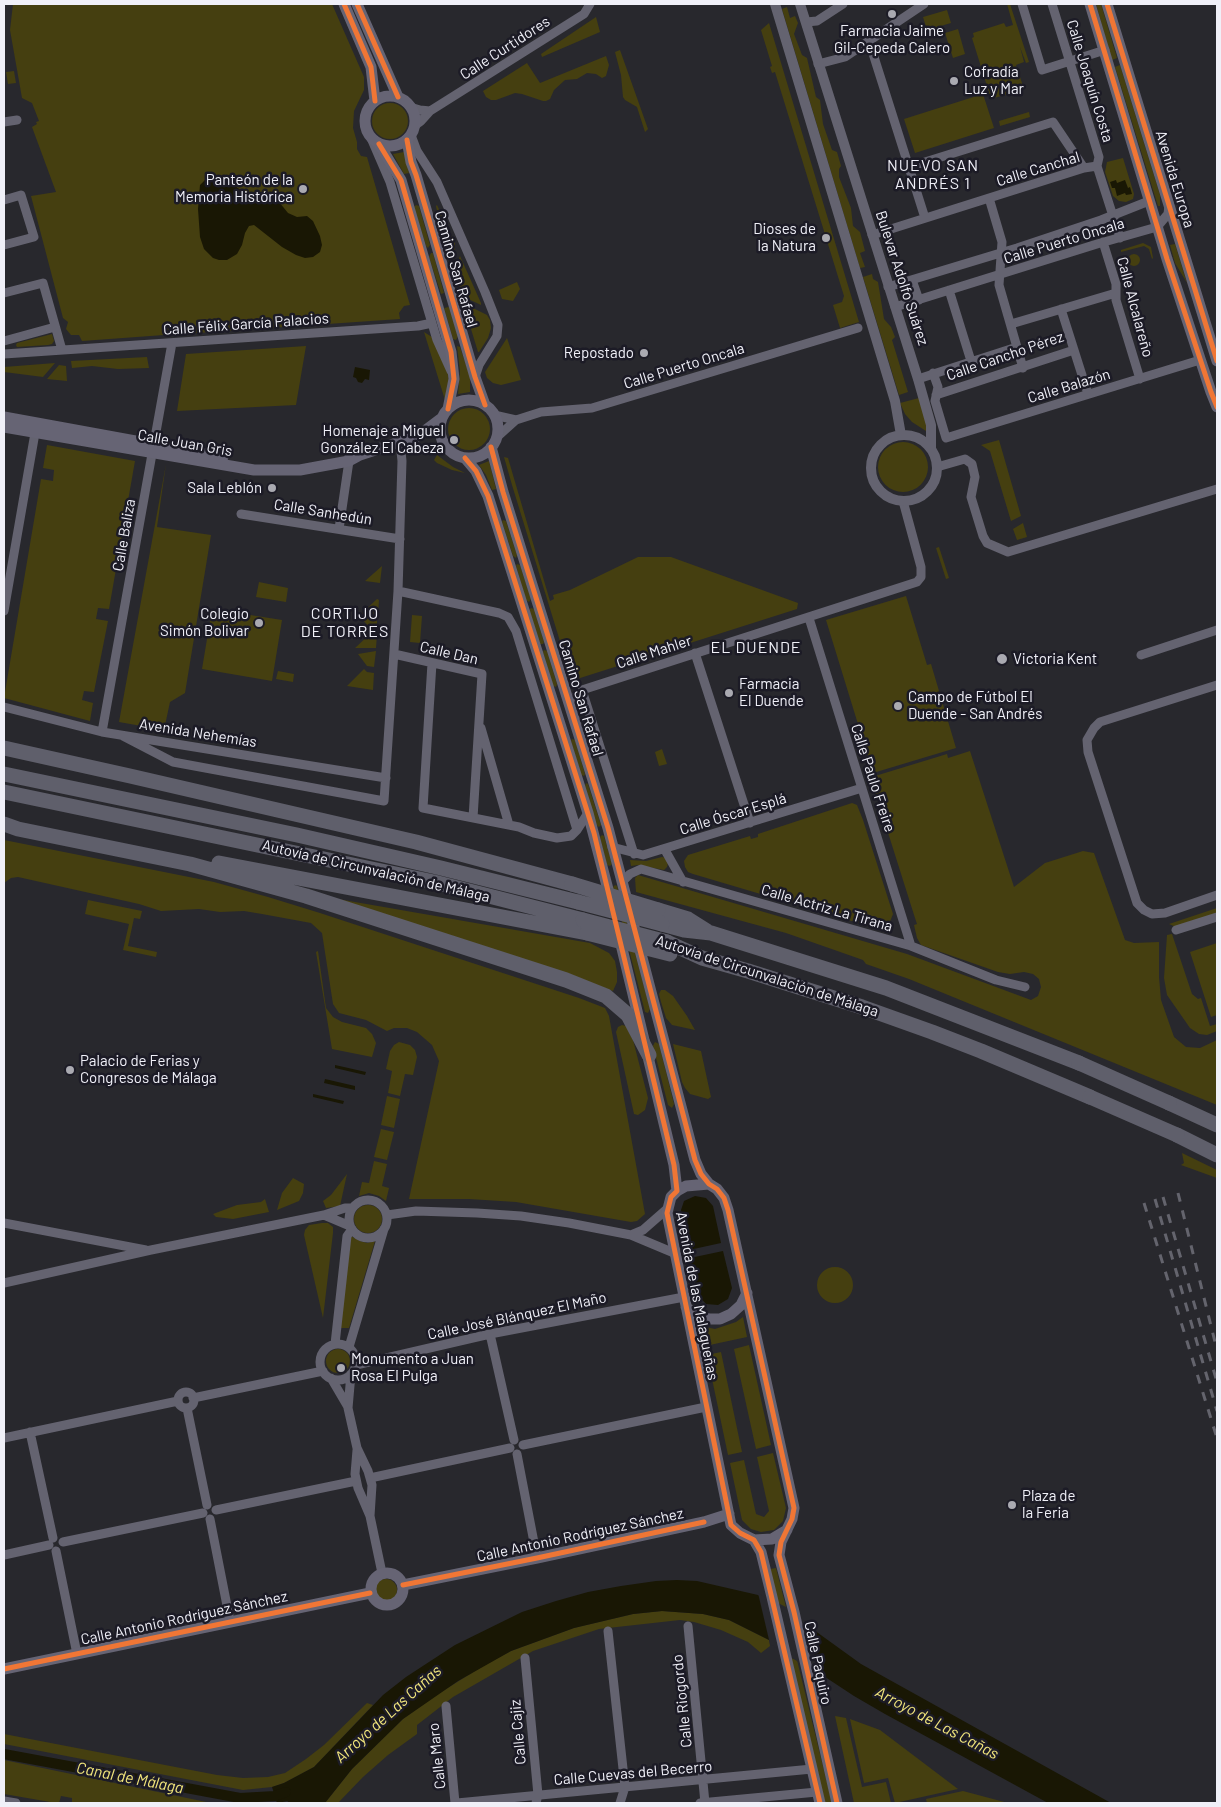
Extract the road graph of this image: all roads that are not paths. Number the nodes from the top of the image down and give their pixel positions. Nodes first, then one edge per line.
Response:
1 (344, 4) edge
2 (357, 4) edge
3 (590, 4) edge
4 (775, 4) edge
5 (800, 4) edge
6 (843, 4) edge
7 (924, 4) edge
8 (1022, 4) edge
9 (1052, 4) edge
10 (1090, 4) edge
11 (1107, 4) edge
12 (806, 22) junction
13 (869, 41) junction
14 (1105, 50) junction
15 (1070, 61) junction
16 (818, 64) junction
17 (398, 97) junction
18 (375, 100) junction
19 (410, 107) junction
20 (430, 111) junction
21 (17, 120) dead end
22 (4, 122) edge
23 (410, 134) junction
24 (375, 141) junction
25 (1097, 166) junction
26 (909, 167) junction
27 (1084, 168) junction
28 (989, 198) junction
29 (4, 200) edge
30 (1150, 201) junction
31 (1169, 203) junction
32 (1113, 215) junction
33 (925, 218) junction
34 (1157, 227) junction
35 (872, 235) junction
36 (1120, 238) junction
37 (1103, 242) junction
38 (4, 245) edge
39 (1002, 252) junction
40 (999, 274) junction
41 (912, 280) junction
42 (888, 287) junction
43 (949, 290) junction
44 (4, 293) edge
45 (1116, 293) junction
46 (919, 300) junction
47 (895, 307) junction
48 (1061, 309) junction
49 (432, 323) junction
50 (1011, 324) junction
51 (55, 327) junction
52 (858, 328) dead end
53 (4, 340) edge
54 (172, 343) junction
55 (1017, 347) junction
56 (62, 350) junction
57 (1074, 350) junction
58 (4, 354) edge
59 (1217, 357) edge
60 (1200, 360) junction
61 (971, 361) junction
62 (1023, 368) junction
63 (933, 373) junction
64 (475, 377) junction
65 (1140, 378) junction
66 (454, 379) junction
67 (918, 379) junction
68 (1088, 394) junction
69 (936, 395) junction
70 (484, 405) junction
71 (1217, 407) edge
72 (445, 414) junction
73 (494, 415) junction
74 (4, 417) edge
75 (516, 420) junction
76 (4, 428) edge
77 (35, 433) junction
78 (901, 435) junction
79 (418, 436) junction
80 (442, 440) junction
81 (400, 442) junction
82 (494, 442) junction
83 (153, 448) junction
84 (931, 448) junction
85 (353, 457) junction
86 (465, 458) junction
87 (937, 466) junction
88 (1217, 489) edge
89 (903, 501) junction
90 (241, 514) dead end
91 (339, 529) junction
92 (400, 538) junction
93 (398, 590) junction
94 (4, 611) edge
95 (809, 618) junction
96 (1217, 630) edge
97 (695, 653) junction
98 (394, 654) junction
99 (1141, 655) dead end
100 (432, 663) junction
101 (1217, 685) edge
102 (582, 690) junction
103 (570, 702) junction
104 (4, 707) edge
105 (479, 721) junction
106 (102, 732) junction
107 (121, 735) junction
108 (4, 748) edge
109 (4, 774) edge
110 (386, 778) junction
111 (862, 788) junction
112 (4, 792) edge
113 (588, 812) junction
114 (472, 818) junction
115 (4, 823) edge
116 (750, 823) junction
117 (509, 825) junction
118 (577, 830) junction
119 (612, 847) junction
120 (665, 850) junction
121 (634, 854) junction
122 (673, 864) junction
123 (660, 874) junction
124 (622, 882) junction
125 (683, 882) junction
126 (1217, 895) edge
127 (660, 917) junction
128 (1217, 917) edge
129 (585, 926) junction
130 (1176, 930) dead end
131 (911, 946) junction
132 (626, 960) joint
133 (1025, 987) dead end
134 (649, 1055) junction
135 (1217, 1125) edge
136 (1217, 1156) edge
137 (709, 1184) junction
138 (677, 1191) junction
139 (352, 1208) junction
140 (667, 1209) junction
141 (324, 1215) junction
142 (387, 1215) junction
143 (4, 1222) edge
144 (351, 1227) junction
145 (384, 1229) junction
146 (631, 1235) junction
147 (151, 1250) junction
148 (674, 1253) junction
149 (4, 1283) edge
150 (747, 1293) junction
151 (685, 1302) junction
152 (490, 1334) junction
153 (334, 1344) junction
154 (350, 1347) junction
155 (356, 1365) junction
156 (323, 1371) junction
157 (351, 1374) junction
158 (331, 1378) junction
159 (193, 1398) junction
160 (178, 1401) junction
161 (706, 1407) junction
162 (187, 1408) junction
163 (348, 1408) junction
164 (30, 1432) junction
165 (4, 1438) edge
166 (357, 1448) junction
167 (514, 1448) junction
168 (370, 1478) junction
169 (356, 1481) junction
170 (207, 1512) junction
171 (729, 1514) junction
172 (370, 1516) junction
173 (788, 1530) junction
174 (754, 1540) junction
175 (53, 1545) junction
176 (4, 1555) edge
177 (537, 1558) junction
178 (382, 1573) junction
179 (403, 1585) junction
180 (370, 1593) junction
181 (230, 1621) junction
182 (688, 1626) dead end
183 (608, 1631) dead end
184 (77, 1654) junction
185 (526, 1658) dead end
186 (4, 1669) edge
187 (446, 1706) dead end
188 (812, 1769) junction
189 (704, 1780) junction
190 (625, 1787) junction
191 (819, 1798) edge
192 (537, 1799) edge
193 (4, 1801) edge
194 (16, 1803) edge
195 (456, 1803) edge
196 (620, 1803) edge
197 (700, 1803) edge
198 (705, 1803) edge
199 (837, 1803) edge

1 - 18 main road
2 - 17 main road
3 - 20 street, Calle Curtidores
4 - 78 street
5 - 12 street, Bulevar Adolfo Suárez
6 - 12 street
7 - 13 street
8 - 15 street
9 - 15 street, Calle Joaquín Costa
10 - 14 main road, Avenida Europa
11 - 31 main road, Avenida Europa
12 - 16 street, Bulevar Adolfo Suárez
13 - 16 street
13 - 26 street
14 - 15 street
14 - 30 main road, Avenida Europa
15 - 25 street, Calle Joaquín Costa
16 - 35 street, Bulevar Adolfo Suárez
17 - 18 main road
17 - 19 main road
18 - 24 main road
19 - 20 street
19 - 23 main road
20 - 23 street, Calle Curtidores
21 - 22 street
23 - 24 main road
23 - 64 main road, Camino San Rafael
23 - 64 street, Camino San Rafael
24 - 49 street
24 - 66 main road, Camino San Rafael
25 - 27 street, Calle Canchal
25 - 32 street, Calle Joaquín Costa
26 - 27 street
26 - 33 street
27 - 28 street, Calle Canchal
28 - 33 street, Calle Canchal
28 - 39 street
29 - 38 street
30 - 32 street, Calle Puerto Oncala
30 - 34 main road, Avenida Europa
31 - 34 street
31 - 59 main road, Avenida Europa
32 - 36 street, Calle Joaquín Costa
32 - 39 street, Calle Puerto Oncala
33 - 35 street, Calle Canchal
34 - 36 street, Calle Puerto Oncala
34 - 60 main road, Avenida Europa
35 - 42 street, Bulevar Adolfo Suárez
36 - 37 street, Calle Puerto Oncala
37 - 40 street, Calle Puerto Oncala
37 - 45 street, Calle Alcalareño
39 - 40 street
39 - 41 street, Calle Puerto Oncala
40 - 43 street, Calle Puerto Oncala
40 - 50 street
41 - 42 street, Calle Puerto Oncala
41 - 46 street
42 - 47 street, Bulevar Adolfo Suárez
43 - 46 street, Calle Puerto Oncala
43 - 61 street
44 - 51 street
45 - 48 street, Calle Cancho Pérez
45 - 65 street, Calle Alcalareño
46 - 47 street, Calle Puerto Oncala
47 - 67 street, Bulevar Adolfo Suárez
48 - 50 street, Calle Cancho Pérez
48 - 57 street, Calle Cancho Pérez
49 - 54 street, Calle Félix García Palacios
49 - 66 street
50 - 55 street
51 - 53 street
51 - 56 street
52 - 75 street, Calle Puerto Oncala
54 - 56 street, Calle Félix García Palacios
54 - 83 street, Calle Baliza
55 - 61 street, Calle Cancho Pérez
55 - 62 street
56 - 58 street, Calle Félix García Palacios
57 - 62 street, Calle Cancho Pérez
57 - 68 street
59 - 60 main road
60 - 65 street, Calle Balazón
60 - 71 main road, Avenida Europa
61 - 63 street, Calle Cancho Pérez
62 - 69 street, Calle Cancho Pérez
63 - 67 street, Calle Cancho Pérez
63 - 69 street
64 - 70 main road, Camino San Rafael
65 - 68 street, Calle Balazón
66 - 72 main road, Camino San Rafael
67 - 84 street, Bulevar Adolfo Suárez
68 - 69 street, Calle Balazón
70 - 72 main road
70 - 73 main road
72 - 79 main road, Calle Juan Gris
72 - 80 main road
73 - 75 street
73 - 82 main road
74 - 83 main road, Calle Juan Gris
75 - 82 street, Calle Puerto Oncala
76 - 77 main road, Calle Juan Gris
77 - 83 main road, Calle Juan Gris
77 - 94 street
78 - 84 street
78 - 89 street
79 - 80 main road, Calle Juan Gris
79 - 81 main road, Calle Juan Gris
80 - 86 main road
81 - 85 main road, Calle Juan Gris
81 - 92 street, Avenida Nehemías
82 - 86 main road
82 - 103 main road, Camino San Rafael
83 - 85 main road, Calle Juan Gris
83 - 106 street, Calle Baliza
84 - 87 street
85 - 91 street
86 - 113 main road, Camino San Rafael
87 - 88 street
87 - 89 street
89 - 95 street, Calle Mahler
90 - 91 street, Calle Sanhedún
91 - 92 street, Calle Sanhedún
92 - 93 street, Avenida Nehemías
93 - 98 street, Avenida Nehemías
93 - 118 street
95 - 97 street, Calle Mahler
95 - 111 street, Calle Paulo Freire
96 - 99 street
97 - 102 street, Calle Mahler
97 - 116 street
98 - 100 street, Calle Dan
98 - 110 street, Avenida Nehemías
100 - 105 street, Calle Dan
100 - 114 street
101 - 126 street
102 - 103 street, Calle Mahler
102 - 121 street, Camino San Rafael
103 - 119 main road, Camino San Rafael
104 - 106 street
105 - 114 street, Calle Dan
105 - 117 street, Calle Dan
106 - 107 street
107 - 110 street, Avenida Nehemías
107 - 110 street, Avenida Nehemías
108 - 127 highway, bridge
109 - 127 highway, Autovía de Circunvalación de Málaga, bridge
111 - 116 street, Calle Óscar Esplá
111 - 131 street, Calle Paulo Freire
112 - 129 highway, Autovía de Circunvalación de Málaga
113 - 118 street
113 - 132 main road, Camino San Rafael
114 - 117 street
115 - 129 highway
115 - 134 highway
116 - 120 street, Calle Óscar Esplá
117 - 118 street
119 - 121 street, Calle Óscar Esplá
119 - 124 main road, Camino San Rafael
120 - 121 street, Calle Óscar Esplá
120 - 122 street
122 - 123 street
122 - 125 street
123 - 124 street, Calle Actriz La Tirana
123 - 125 street, Calle Actriz La Tirana
124 - 137 main road, Camino San Rafael
125 - 131 street, Calle Actriz La Tirana
127 - 135 highway, Autovía de Circunvalación de Málaga, bridge
128 - 130 street
129 - 136 highway, Autovía de Circunvalación de Málaga, bridge
131 - 133 street, Calle Actriz La Tirana
132 - 134 main road, Avenida de las Malagueñas
134 - 138 main road, Avenida de las Malagueñas
137 - 138 main road, Avenida de las Malagueñas
137 - 150 main road
138 - 140 main road, Avenida de las Malagueñas
139 - 141 street
139 - 142 street
139 - 144 street
140 - 146 street
140 - 148 main road, Avenida de las Malagueñas
141 - 144 street
141 - 147 street
142 - 145 street
142 - 146 street
143 - 147 street
144 - 145 street
144 - 153 street
145 - 154 street
146 - 148 street
147 - 149 street
148 - 151 main road, Avenida de las Malagueñas
150 - 151 main road, Avenida de las Malagueñas
150 - 173 main road
151 - 152 street, Calle José Blánquez El Maño
151 - 161 main road, Avenida de las Malagueñas
152 - 155 street, Calle José Blánquez El Maño
152 - 167 street
153 - 154 street
153 - 156 street
154 - 155 street
155 - 157 street
156 - 158 street
156 - 159 street
157 - 158 street
157 - 163 street
158 - 163 street
159 - 160 street
159 - 162 street
160 - 162 street
160 - 164 street
161 - 167 street
161 - 171 main road, Avenida de las Malagueñas
162 - 170 street
163 - 166 street
164 - 165 street
164 - 175 street
166 - 168 street
166 - 169 street
167 - 168 street
167 - 177 street
168 - 172 street
169 - 170 street
169 - 172 street
170 - 175 street
170 - 181 street
171 - 174 main road, Avenida de las Malagueñas
171 - 177 main road, Calle Antonio Rodríguez Sánchez
172 - 178 street
173 - 174 main road
173 - 199 main road, Calle Paquiro
174 - 188 main road, Calle Paquiro
175 - 176 street
175 - 184 street
177 - 179 main road, Calle Antonio Rodríguez Sánchez
178 - 179 main road
178 - 180 main road
179 - 180 main road
180 - 181 main road, Calle Antonio Rodríguez Sánchez
181 - 184 main road, Calle Antonio Rodríguez Sánchez
182 - 189 street, Calle Riogordo
183 - 190 street
184 - 186 main road, Calle Antonio Rodríguez Sánchez
185 - 192 street, Calle Cajiz
187 - 195 street, Calle Maro
188 - 189 street, Calle Cuevas del Becerro
188 - 191 main road, Calle Paquiro
189 - 190 street, Calle Cuevas del Becerro
189 - 198 street, Calle Riogordo
190 - 192 street, Calle Cuevas del Becerro
190 - 196 street
191 - 198 street
192 - 195 street, Calle Cuevas del Becerro
193 - 194 street
197 - 198 street

